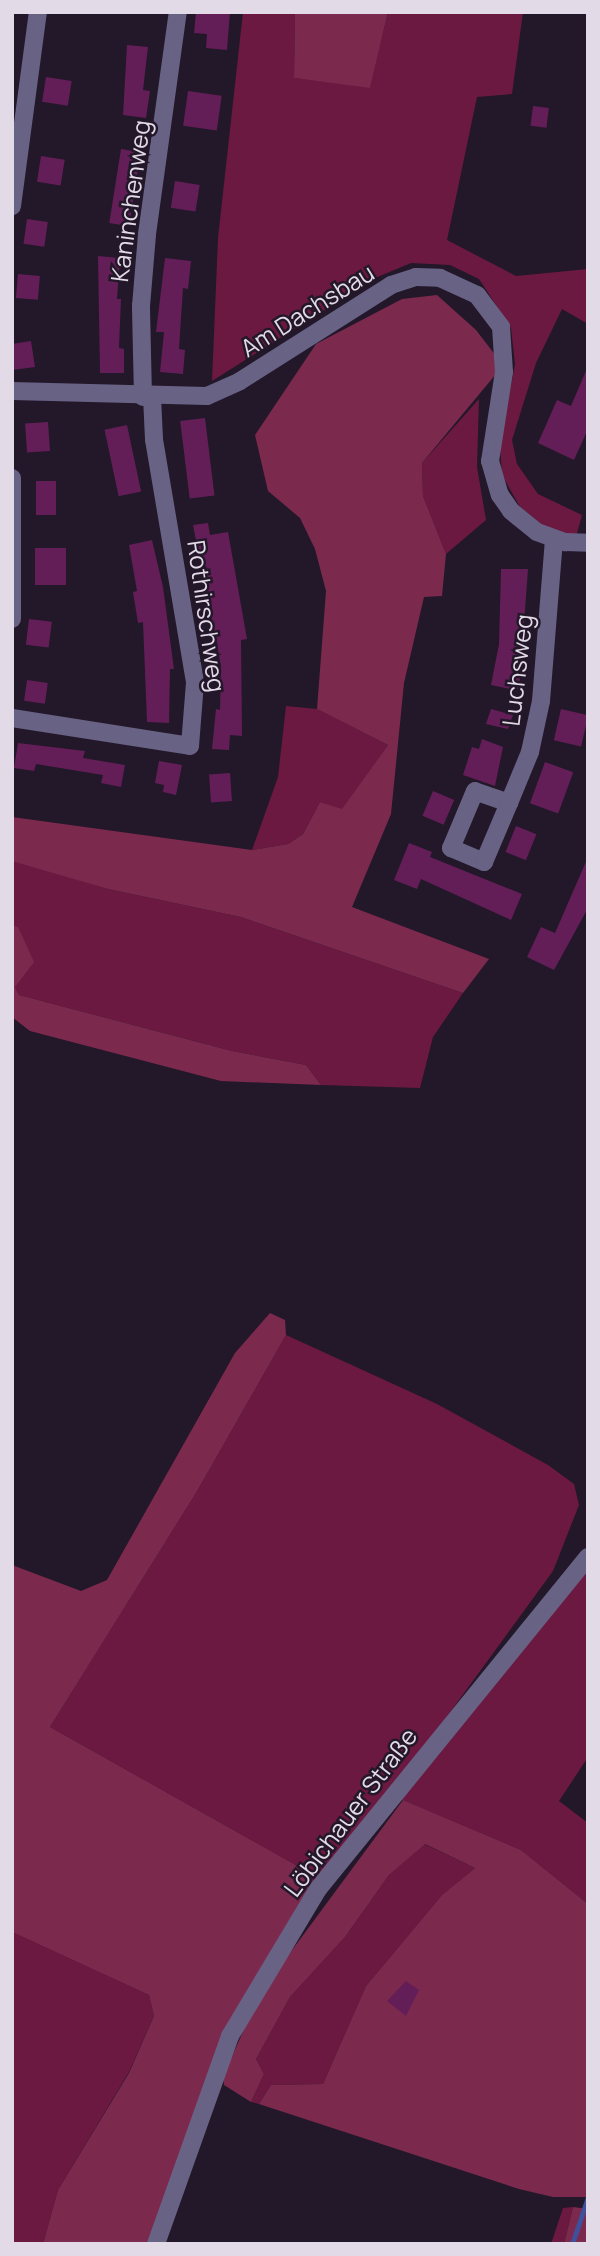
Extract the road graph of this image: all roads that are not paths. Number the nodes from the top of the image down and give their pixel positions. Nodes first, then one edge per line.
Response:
1 (38, 12) edge
2 (178, 12) edge
3 (12, 206) edge
4 (12, 391) edge
5 (147, 397) junction
6 (12, 478) edge
7 (554, 539) junction
8 (588, 543) edge
9 (12, 619) edge
10 (12, 718) edge
11 (509, 803) dead end
12 (588, 1557) edge
13 (156, 2244) edge

1 - 3 street
2 - 5 street, Kaninchenweg
4 - 5 street, Am Dachsbau
5 - 7 street, Am Dachsbau
5 - 10 street, Rothirschweg
6 - 9 street
7 - 8 street, Am Dachsbau
7 - 11 street, Luchsweg
12 - 13 street, Löbichauer Straße

